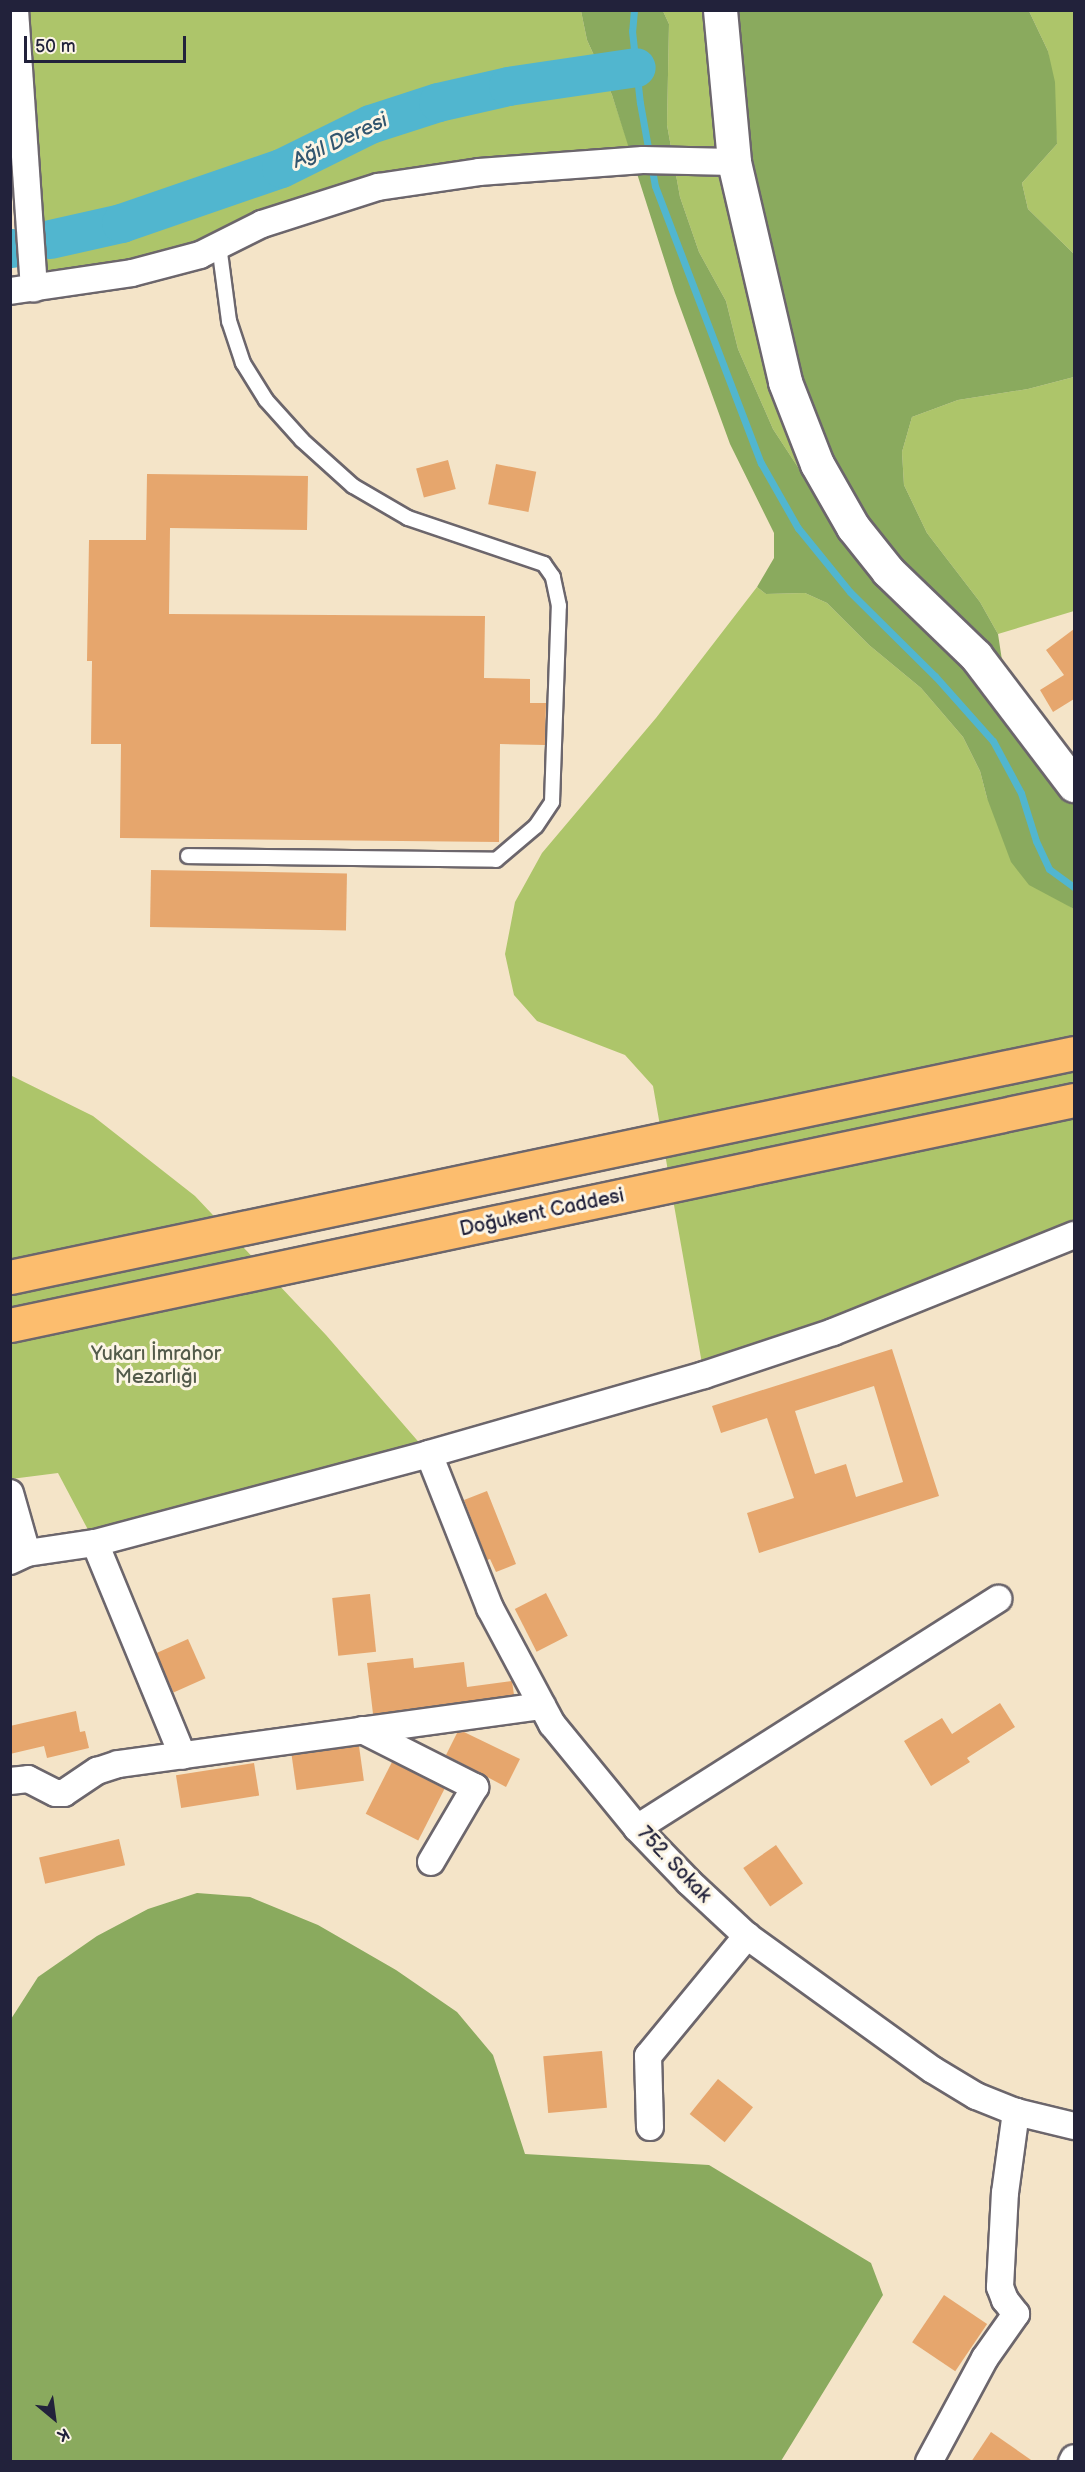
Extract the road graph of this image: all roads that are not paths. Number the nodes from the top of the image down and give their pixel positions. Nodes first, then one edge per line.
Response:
1 (15, 10) edge
2 (720, 10) edge
3 (734, 162) junction
4 (219, 245) junction
5 (22, 290) edge
6 (1074, 785) edge
7 (188, 856) dead end
8 (1074, 1053) edge
9 (1074, 1100) edge
10 (1074, 1234) edge
11 (10, 1277) edge
12 (10, 1325) edge
13 (429, 1454) junction
14 (10, 1493) edge
15 (95, 1543) junction
16 (19, 1557) edge
17 (998, 1599) dead end
18 (542, 1706) junction
19 (362, 1730) junction
20 (183, 1756) junction
21 (10, 1780) edge
22 (637, 1828) junction
23 (432, 1862) dead end
24 (747, 1936) junction
25 (1016, 2112) junction
26 (1074, 2126) edge
27 (650, 2127) dead end
28 (929, 2462) edge

1 - 5 street
2 - 3 street
3 - 4 street
3 - 6 street
4 - 5 street
4 - 7 lane
8 - 11 main road
9 - 12 main road, Doğukent Caddesi
10 - 13 street
13 - 15 street
13 - 18 street, 752. Sokak
14 - 16 street
15 - 16 street
15 - 20 street
17 - 22 street
18 - 19 street
18 - 22 street, 752. Sokak
19 - 20 street
19 - 23 street
20 - 21 street
22 - 24 street, 752. Sokak
24 - 25 street, 752. Sokak
24 - 27 street
25 - 26 street, 752. Sokak
25 - 28 street

